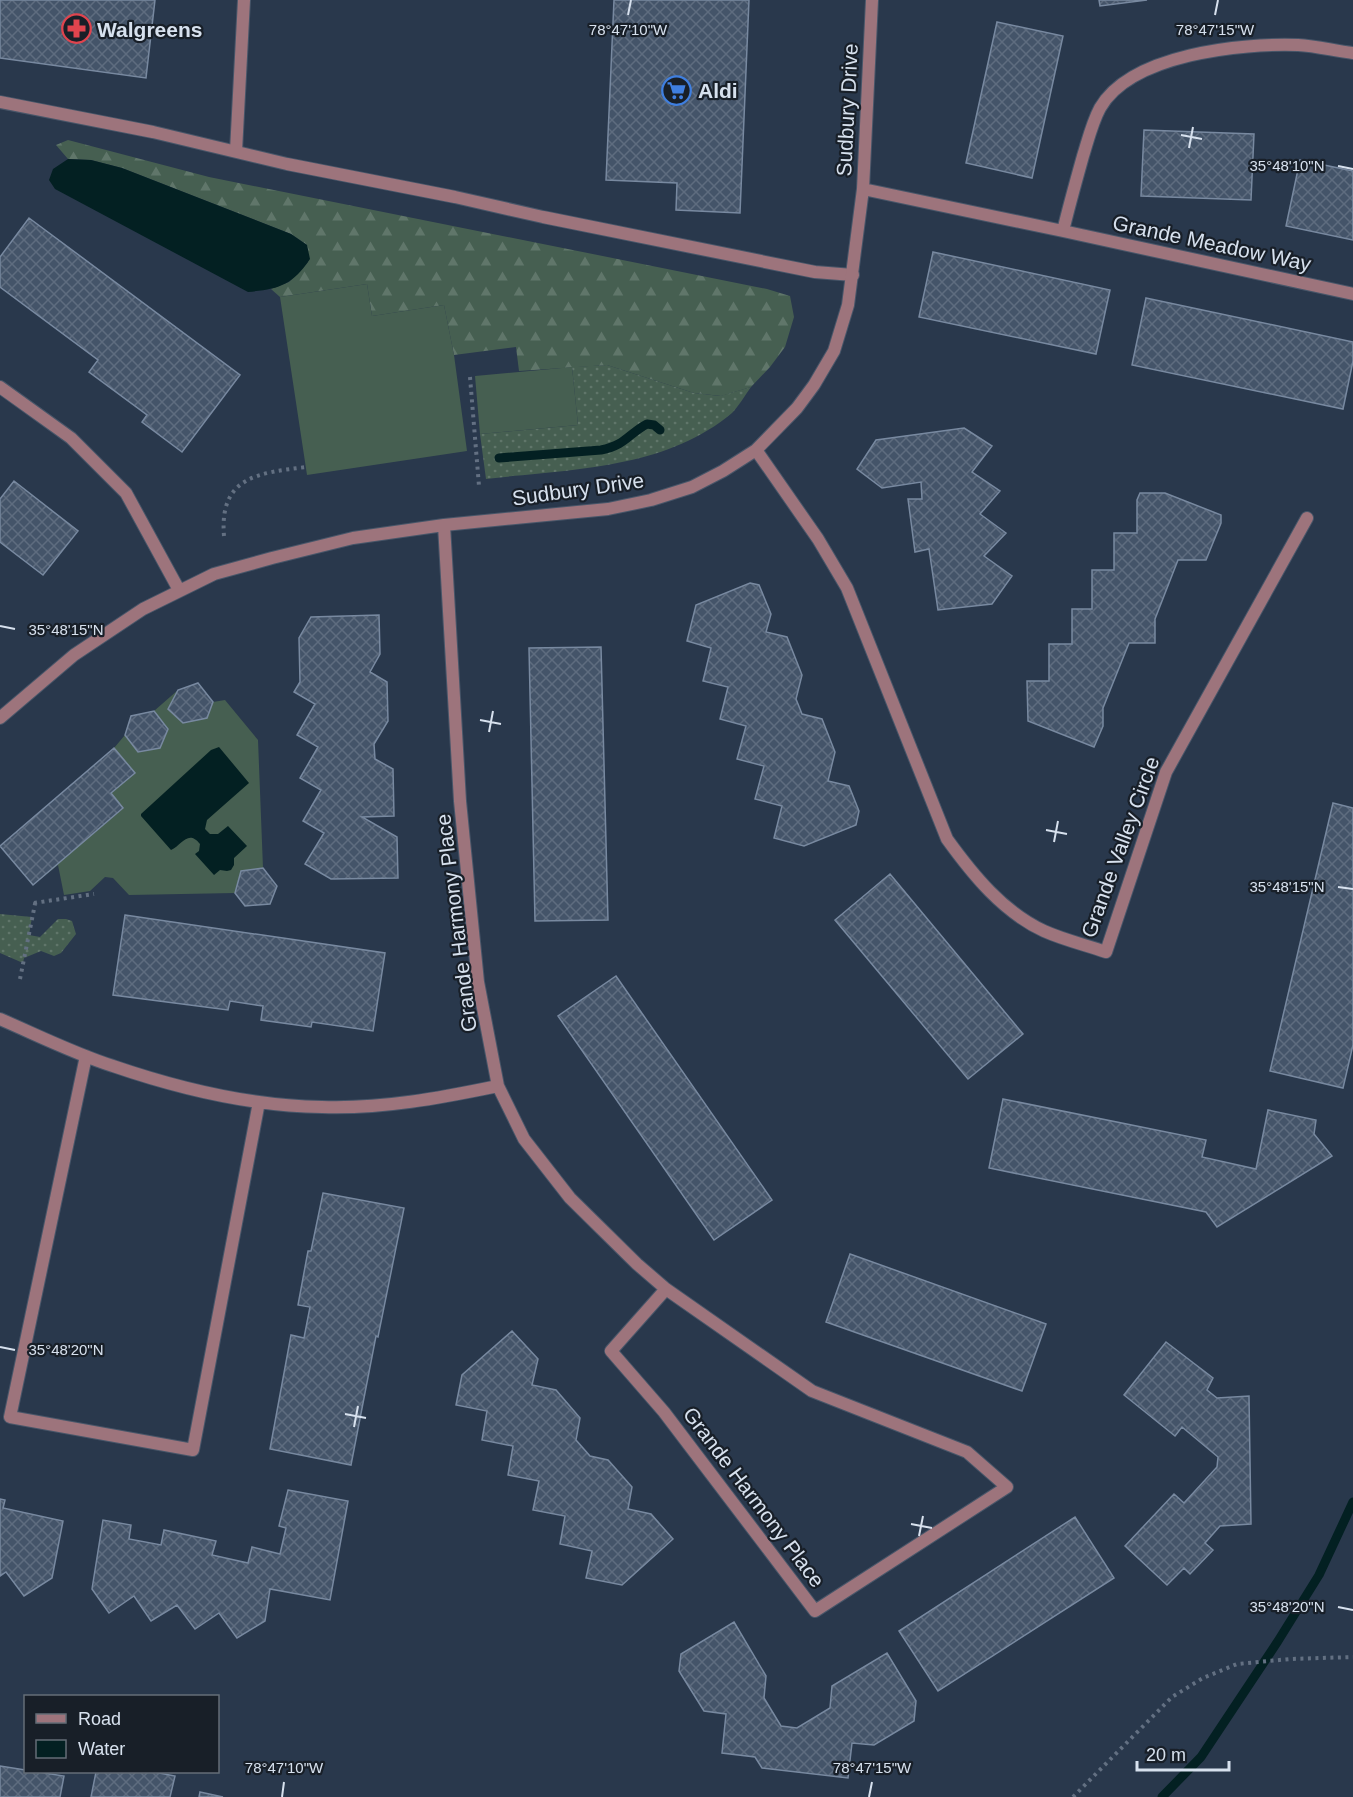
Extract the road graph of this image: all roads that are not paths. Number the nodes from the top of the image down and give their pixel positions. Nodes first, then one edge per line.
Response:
1 (244, 0) edge
2 (872, 0) edge
3 (1353, 53) edge
4 (0, 102) edge
5 (236, 151) junction
6 (863, 189) junction
7 (1063, 231) junction
8 (853, 275) junction
9 (1353, 294) edge
10 (0, 387) edge
11 (756, 450) junction
12 (1307, 518) dead end
13 (444, 525) junction
14 (179, 590) junction
15 (0, 718) edge
16 (0, 1019) edge
17 (86, 1056) junction
18 (498, 1086) junction
19 (259, 1102) junction
20 (666, 1289) junction

1 - 5 street
2 - 6 street, Sudbury Drive
3 - 7 street
4 - 5 street
5 - 8 street
6 - 7 street, Grande Meadow Way
6 - 8 street, Sudbury Drive
7 - 9 street, Grande Meadow Way
8 - 11 street, Sudbury Drive
10 - 14 street
11 - 12 street, Grande Valley Circle
11 - 13 street, Sudbury Drive
13 - 14 street, Sudbury Drive
13 - 18 street, Grande Harmony Place
14 - 15 street, Sudbury Drive
16 - 17 street
17 - 19 street
17 - 19 street
18 - 19 street
18 - 20 street, Grande Harmony Place
20 - 20 street, Grande Harmony Place

